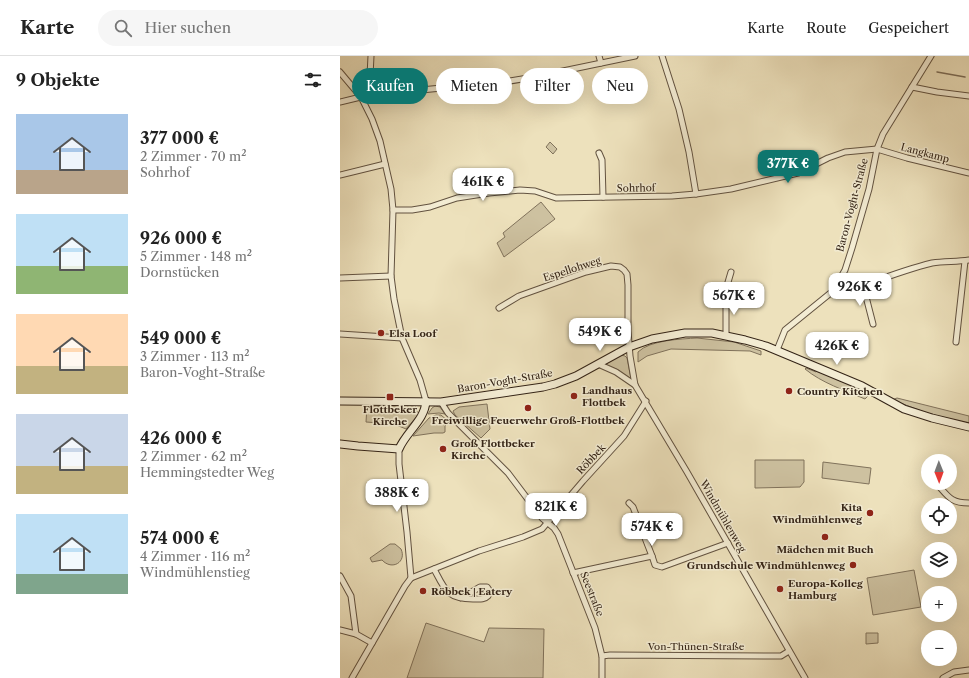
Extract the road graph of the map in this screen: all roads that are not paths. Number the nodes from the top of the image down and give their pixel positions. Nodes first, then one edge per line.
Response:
1 (371, 56) edge
2 (599, 56) edge
3 (635, 56) edge
4 (662, 56) edge
5 (931, 56) edge
6 (601, 63) junction
7 (370, 68) edge
8 (340, 72) edge
9 (352, 86) edge
10 (912, 87) junction
11 (428, 89) edge
12 (969, 96) edge
13 (352, 99) edge
14 (340, 102) edge
15 (364, 104) edge
16 (876, 149) junction
17 (599, 153) dead end
18 (385, 164) junction
19 (969, 173) edge
20 (340, 175) edge
21 (696, 194) junction
22 (603, 197) junction
23 (393, 210) junction
24 (967, 260) edge
25 (732, 272) dead end
26 (391, 276) junction
27 (340, 278) edge
28 (863, 286) junction
29 (833, 291) junction
30 (499, 308) dead end
31 (873, 324) dead end
32 (340, 334) edge
33 (726, 335) junction
34 (402, 338) junction
35 (956, 342) dead end
36 (629, 347) junction
37 (777, 350) junction
38 (598, 364) junction
39 (635, 385) junction
40 (340, 401) edge
41 (426, 401) junction
42 (646, 401) junction
43 (442, 402) junction
44 (969, 427) edge
45 (340, 444) edge
46 (399, 449) junction
47 (943, 490) edge
48 (629, 503) dead end
49 (969, 503) edge
50 (548, 523) junction
51 (728, 543) junction
52 (652, 556) junction
53 (434, 569) junction
54 (573, 573) junction
55 (340, 576) edge
56 (411, 578) junction
57 (461, 598) junction
58 (340, 630) edge
59 (356, 634) junction
60 (372, 643) junction
61 (789, 651) junction
62 (602, 656) junction
63 (969, 670) edge
64 (352, 678) edge
65 (602, 678) edge
66 (805, 678) edge
67 (943, 678) edge

1 - 7 street
2 - 6 street
3 - 6 street
4 - 21 street
5 - 10 street, Baron-Voght-Straße
6 - 11 street
8 - 9 street
10 - 12 street
10 - 16 street, Baron-Voght-Straße
13 - 14 street
15 - 18 street
16 - 19 street, Langkamp
16 - 21 street, Sohrhof
16 - 29 street, Baron-Voght-Straße
17 - 22 street
18 - 20 street
18 - 23 street
21 - 22 street, Sohrhof
22 - 23 street, Sohrhof
23 - 26 street
24 - 28 street
24 - 35 street
25 - 33 street
26 - 27 street
26 - 34 street
28 - 29 street
28 - 31 street
29 - 37 street, Baron-Voght-Straße
30 - 36 street, Espellohweg
32 - 34 street
33 - 36 street, Baron-Voght-Straße
33 - 37 street, Baron-Voght-Straße
34 - 41 street
36 - 38 street, Baron-Voght-Straße
36 - 39 street, Windmühlenweg
37 - 44 street
38 - 39 street, Windmühlenweg
38 - 43 street, Baron-Voght-Straße
39 - 42 street, Windmühlenweg
40 - 41 street, Baron-Voght-Straße
41 - 43 street, Baron-Voght-Straße
41 - 46 street
42 - 50 street, Röbbek
42 - 51 street, Windmühlenweg
43 - 50 street, Seestraße
45 - 46 street
46 - 56 street
47 - 49 street
48 - 52 street
50 - 53 street, Röbbek
50 - 54 street, Seestraße
51 - 52 street
51 - 61 street, Windmühlenweg
52 - 54 street
53 - 56 street, Röbbek
53 - 57 street
54 - 62 street, Seestraße
55 - 59 street
56 - 60 street
57 - 57 street
58 - 59 street
59 - 60 street
60 - 64 street
61 - 62 street, Von-Thünen-Straße
61 - 66 street, Windmühlenweg
62 - 65 street, Seestraße
63 - 67 street

